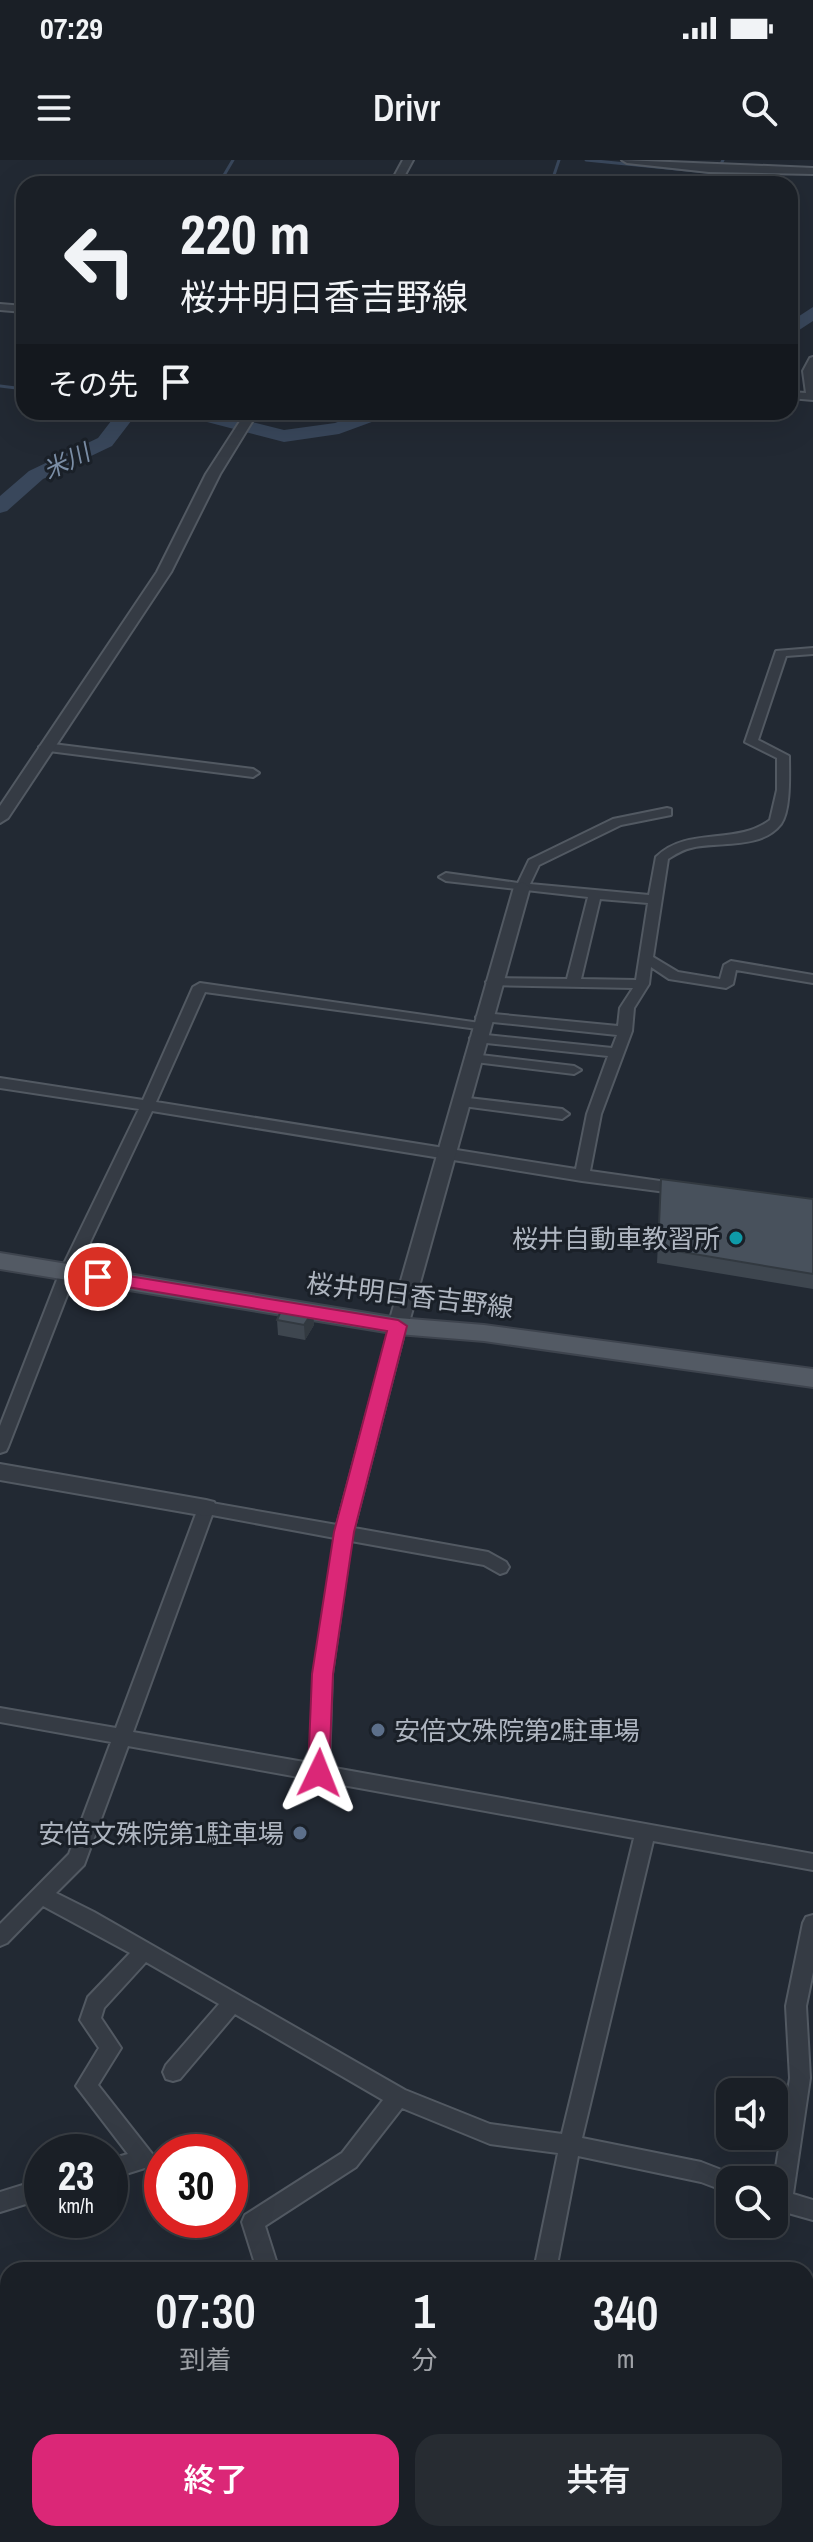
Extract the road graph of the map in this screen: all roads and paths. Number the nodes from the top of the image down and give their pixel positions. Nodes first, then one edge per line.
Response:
1 (627, 160) edge
2 (710, 164) edge
3 (813, 171) edge
4 (813, 360) edge
5 (811, 397) edge
6 (245, 423) edge
7 (813, 651) edge
8 (45, 747) junction
9 (253, 773) dead end
10 (3, 809) edge
11 (667, 812) dead end
12 (446, 877) dead end
13 (522, 887) junction
14 (595, 894) junction
15 (655, 900) junction
16 (646, 958) junction
17 (813, 979) edge
18 (493, 982) junction
19 (573, 983) junction
20 (642, 984) junction
21 (480, 1027) junction
22 (625, 1031) junction
23 (617, 1053) junction
24 (472, 1058) junction
25 (574, 1070) dead end
26 (0, 1083) edge
27 (460, 1102) junction
28 (148, 1105) junction
29 (562, 1114) dead end
30 (446, 1156) junction
31 (582, 1176) junction
32 (694, 1191) edge
33 (0, 1261) edge
34 (68, 1272) junction
35 (398, 1326) junction
36 (813, 1378) edge
37 (0, 1447) edge
38 (0, 1472) edge
39 (206, 1508) junction
40 (344, 1532) junction
41 (500, 1567) dead end
42 (0, 1715) edge
43 (120, 1736) junction
44 (319, 1773) junction
45 (645, 1833) junction
46 (813, 1862) edge
47 (42, 1896) junction
48 (813, 1923) edge
49 (0, 1937) edge
50 (143, 1952) junction
51 (233, 2002) junction
52 (173, 2072) dead end
53 (398, 2097) junction
54 (125, 2134) edge
55 (128, 2138) edge
56 (570, 2145) junction
57 (128, 2164) edge
58 (783, 2166) edge
59 (716, 2178) edge
60 (24, 2195) edge
61 (0, 2202) edge
62 (788, 2203) edge
63 (813, 2210) edge
64 (266, 2262) edge
65 (547, 2262) edge

1 - 2 street
2 - 3 street
4 - 5 street
6 - 8 street
7 - 15 street
8 - 9 street
8 - 10 street
11 - 13 street
12 - 13 street
13 - 14 street
13 - 18 street
14 - 15 street
14 - 19 street
15 - 16 street
16 - 17 street
16 - 20 street
18 - 19 street
18 - 21 street
19 - 20 street
20 - 22 street
21 - 22 street
21 - 23 street
21 - 24 street
21 - 28 street
22 - 23 street
23 - 31 street
24 - 25 street
24 - 27 street
26 - 28 street
27 - 29 street
27 - 30 street
28 - 30 street
28 - 34 street
30 - 31 street
30 - 35 street
31 - 32 street
33 - 34 main road, 桜井明日香吉野線
34 - 35 main road, 桜井明日香吉野線
34 - 37 street
35 - 36 main road, 桜井明日香吉野線
35 - 40 street
38 - 39 street
39 - 40 street
39 - 43 street
40 - 41 street
40 - 44 street
42 - 43 street
43 - 44 street
43 - 47 street
44 - 45 street
45 - 46 street
45 - 56 street
47 - 49 street
47 - 50 street
48 - 58 street
50 - 51 street
50 - 54 street
51 - 52 street
51 - 53 street
53 - 56 street
53 - 64 street
55 - 57 street
56 - 59 street
56 - 65 street
60 - 61 street
62 - 63 street

